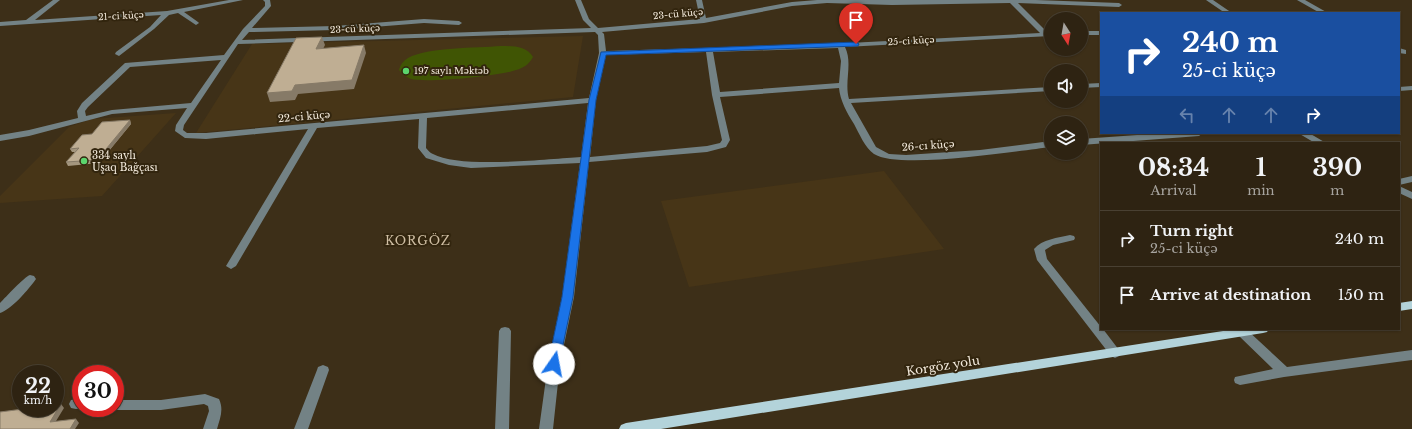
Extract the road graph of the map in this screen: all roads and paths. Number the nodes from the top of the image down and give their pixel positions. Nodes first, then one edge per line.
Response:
1 (57, 0) edge
2 (240, 0) edge
3 (266, 0) edge
4 (578, 0) edge
5 (699, 0) edge
6 (1209, 0) edge
7 (1300, 0) edge
8 (845, 1) edge
9 (1012, 2) junction
10 (1120, 3) edge
11 (180, 12) junction
12 (1227, 12) edge
13 (1323, 12) edge
14 (167, 13) junction
15 (29, 21) junction
16 (704, 21) junction
17 (196, 23) dead end
18 (459, 23) dead end
19 (0, 24) edge
20 (245, 30) junction
21 (598, 30) junction
22 (1044, 30) edge
23 (1088, 33) edge
24 (1100, 33) edge
25 (1044, 34) edge
26 (236, 42) junction
27 (840, 45) junction
28 (709, 50) junction
29 (119, 54) dead end
30 (603, 54) junction
31 (225, 57) junction
32 (842, 85) junction
33 (1100, 85) edge
34 (1088, 86) edge
35 (1412, 88) edge
36 (1044, 89) edge
37 (1400, 89) edge
38 (716, 95) junction
39 (592, 100) junction
40 (847, 101) junction
41 (193, 105) junction
42 (423, 116) junction
43 (82, 118) junction
44 (314, 126) junction
45 (1187, 134) edge
46 (1304, 134) edge
47 (0, 138) edge
48 (1088, 141) edge
49 (1320, 142) edge
50 (1044, 145) edge
51 (584, 160) junction
52 (1412, 180) edge
53 (1400, 182) edge
54 (1400, 190) edge
55 (1412, 196) edge
56 (1070, 238) dead end
57 (231, 266) dead end
58 (30, 279) dead end
59 (1412, 305) edge
60 (1400, 307) edge
61 (0, 309) edge
62 (1256, 330) edge
63 (505, 331) dead end
64 (1242, 332) junction
65 (1115, 353) junction
66 (1412, 355) edge
67 (324, 370) dead end
68 (1284, 372) junction
69 (1240, 380) dead end
70 (124, 405) edge
71 (210, 429) edge
72 (301, 429) edge
73 (502, 429) edge
74 (546, 429) edge
75 (626, 429) edge

1 - 15 street
2 - 11 street, 21-ci küçə
3 - 20 street, 22-ci küçə
4 - 21 street
5 - 16 street
6 - 12 street
7 - 13 street
8 - 9 street, 23-cü küçə
8 - 16 street, 23-cü küçə
9 - 10 street, 23-cü küçə
9 - 22 street
11 - 14 street, 21-ci küçə
11 - 17 street
14 - 15 street, 21-ci küçə
14 - 29 street
15 - 19 street, 21-ci küçə
16 - 21 street, 23-cü küçə
18 - 20 street
20 - 26 street, 22-ci küçə
21 - 26 street, 23-cü küçə
21 - 30 street
23 - 24 street
25 - 27 street, 25-ci küçə
26 - 31 street, 22-ci küçə
27 - 28 street, 25-ci küçə
27 - 32 street, 26-cı küçə
28 - 30 street, 25-ci küçə
28 - 38 street
30 - 39 street
31 - 41 street, 22-ci küçə
31 - 43 street
32 - 38 street
32 - 40 street, 26-cı küçə
33 - 34 street
35 - 37 street
36 - 40 street
38 - 51 street
39 - 42 street, 22-ci küçə
39 - 51 street
40 - 50 street, 26-cı küçə
41 - 43 street
41 - 44 street, 22-ci küçə
42 - 44 street, 22-ci küçə
42 - 51 street
43 - 47 street
44 - 57 street
45 - 48 street
46 - 49 street
51 - 74 street
52 - 53 street
54 - 55 street
56 - 65 street
58 - 61 street
59 - 60 main road
62 - 64 main road, Korgöz yolu
63 - 73 street
64 - 65 main road, Korgöz yolu
64 - 68 street
65 - 75 main road, Korgöz yolu
66 - 68 street
67 - 72 street
68 - 69 street
70 - 71 street

